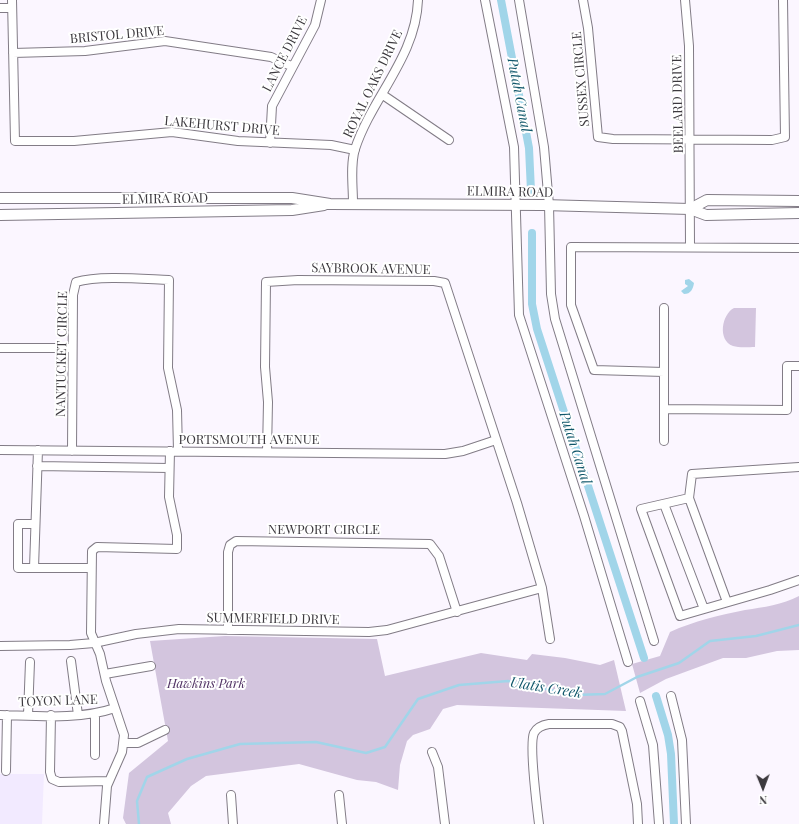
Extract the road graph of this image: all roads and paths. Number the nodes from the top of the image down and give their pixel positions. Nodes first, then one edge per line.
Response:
1 (321, 0) edge
2 (418, 0) edge
3 (485, 0) edge
4 (519, 0) edge
5 (583, 0) edge
6 (685, 0) edge
7 (784, 0) edge
8 (12, 4) edge
9 (0, 8) edge
10 (13, 53) junction
11 (291, 66) junction
12 (383, 95) junction
13 (449, 140) dead end
14 (690, 140) junction
15 (270, 143) junction
16 (355, 150) junction
17 (0, 198) edge
18 (799, 201) edge
19 (330, 204) junction
20 (352, 204) junction
21 (516, 205) junction
22 (549, 205) junction
23 (690, 209) junction
24 (799, 213) edge
25 (0, 215) edge
26 (690, 247) junction
27 (799, 248) edge
28 (664, 308) dead end
29 (0, 348) edge
30 (72, 348) junction
31 (799, 366) edge
32 (664, 372) junction
33 (664, 409) junction
34 (496, 440) junction
35 (664, 441) dead end
36 (0, 450) edge
37 (38, 450) junction
38 (72, 451) junction
39 (174, 451) junction
40 (267, 452) junction
41 (37, 466) junction
42 (169, 468) junction
43 (799, 468) edge
44 (689, 498) junction
45 (664, 504) junction
46 (34, 524) junction
47 (34, 568) junction
48 (91, 568) junction
49 (799, 580) edge
50 (542, 588) junction
51 (727, 602) junction
52 (704, 609) junction
53 (457, 612) junction
54 (228, 630) junction
55 (550, 639) dead end
56 (654, 641) dead end
57 (94, 643) junction
58 (0, 646) edge
59 (71, 661) dead end
60 (30, 662) dead end
61 (628, 662) dead end
62 (151, 666) dead end
63 (105, 674) junction
64 (671, 696) dead end
65 (640, 701) dead end
66 (115, 708) junction
67 (95, 714) junction
68 (3, 715) edge
69 (28, 715) junction
70 (51, 715) junction
71 (78, 715) junction
72 (165, 730) dead end
73 (124, 742) junction
74 (432, 752) dead end
75 (95, 755) dead end
76 (6, 771) dead end
77 (108, 781) junction
78 (230, 795) dead end
79 (339, 795) dead end
80 (104, 824) edge
81 (233, 824) edge
82 (342, 824) edge
83 (445, 824) edge
84 (538, 824) edge
85 (638, 824) edge
86 (659, 824) edge
87 (686, 824) edge

1 - 11 street, LANCE DRIVE
2 - 12 street, ROYAL OAKS DRIVE
3 - 21 street
4 - 22 street
5 - 14 street, SUSSEX CIRCLE
6 - 14 street, BEELARD DRIVE
7 - 14 street
8 - 9 street
8 - 10 street
10 - 11 street, BRISTOL DRIVE
10 - 15 street, LAKEHURST DRIVE
11 - 15 street, LANCE DRIVE
12 - 13 street
12 - 16 street, ROYAL OAKS DRIVE
14 - 23 street, BEELARD DRIVE
15 - 16 street, LAKEHURST DRIVE
16 - 20 street, ROYAL OAKS DRIVE
17 - 19 main road, ELMIRA ROAD
18 - 23 main road, ELMIRA ROAD
19 - 20 main road, ELMIRA ROAD
19 - 25 main road, ELMIRA ROAD
20 - 21 main road, ELMIRA ROAD
21 - 22 main road, ELMIRA ROAD
21 - 61 street
22 - 23 main road, ELMIRA ROAD
22 - 56 street
23 - 24 main road, ELMIRA ROAD
23 - 26 street, BEELARD DRIVE
26 - 27 street
26 - 32 street
28 - 32 street
29 - 30 street
30 - 38 street, NANTUCKET CIRCLE
30 - 39 street, NANTUCKET CIRCLE
31 - 33 street
32 - 33 street
33 - 35 street
34 - 40 street, PORTSMOUTH AVENUE
34 - 40 street, SAYBROOK AVENUE
34 - 50 street, SAYBROOK AVENUE
36 - 37 street, PORTSMOUTH AVENUE
37 - 38 street, PORTSMOUTH AVENUE
37 - 41 street
38 - 39 street, PORTSMOUTH AVENUE
39 - 40 street, PORTSMOUTH AVENUE
39 - 42 street
41 - 42 street
41 - 46 street
42 - 48 street
43 - 44 street
44 - 45 street
44 - 51 street
45 - 52 street
45 - 52 street
46 - 47 street
46 - 47 street
47 - 48 street
48 - 57 street
49 - 51 street
50 - 53 street, SUMMERFIELD DRIVE
50 - 55 street, SAYBROOK AVENUE
51 - 52 street
53 - 54 street, SUMMERFIELD DRIVE
53 - 54 street, NEWPORT CIRCLE
54 - 57 street, SUMMERFIELD DRIVE
57 - 58 street, SUMMERFIELD DRIVE
57 - 63 street
59 - 71 street
60 - 69 street
62 - 63 street
63 - 66 street
64 - 87 street
65 - 86 street
66 - 67 street, TOYON LANE
66 - 73 street
67 - 71 street, TOYON LANE
67 - 75 street
68 - 69 street, TOYON LANE
68 - 76 street
69 - 70 street, TOYON LANE
70 - 71 street, TOYON LANE
70 - 77 street
72 - 73 street
73 - 77 street
74 - 83 street
77 - 80 street
78 - 81 street
79 - 82 street
84 - 85 street

